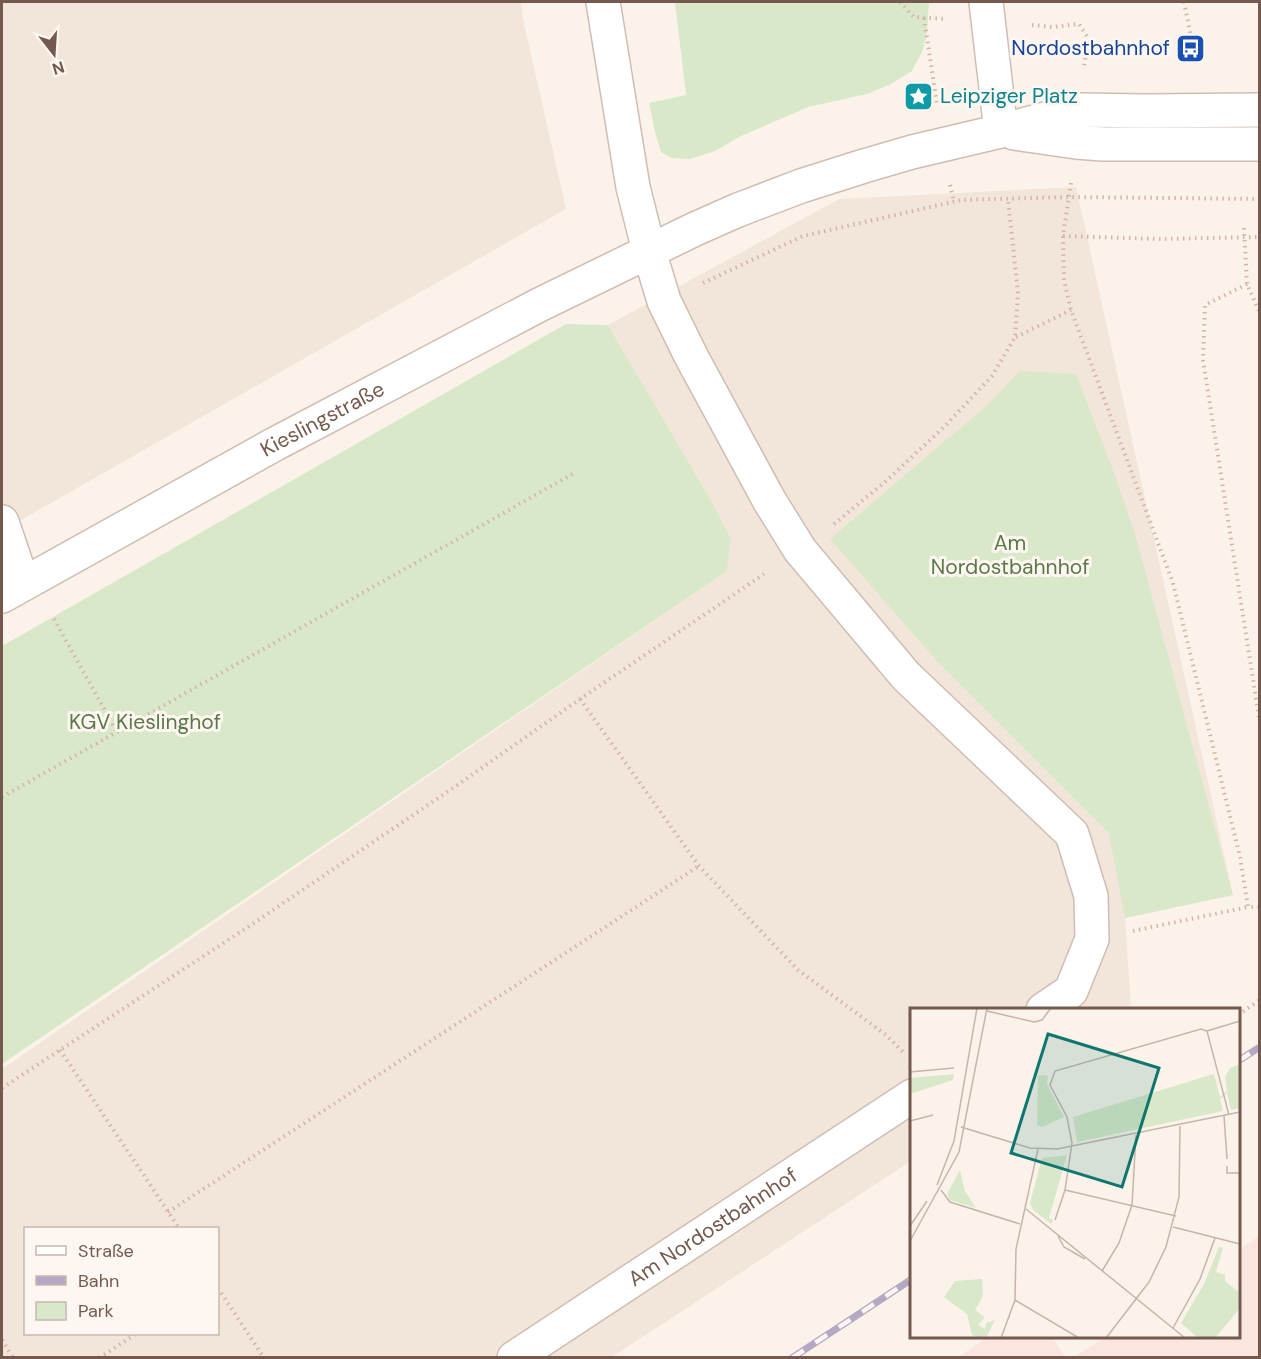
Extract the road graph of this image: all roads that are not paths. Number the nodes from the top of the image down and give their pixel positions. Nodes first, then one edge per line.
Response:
1 (603, 2) edge
2 (986, 2) edge
3 (1260, 110) edge
4 (1001, 131) junction
5 (1260, 144) edge
6 (649, 251) junction
7 (2, 522) edge
8 (12, 590) edge
9 (1047, 1008) edge
10 (910, 1097) edge
11 (514, 1358) edge

1 - 6 street
2 - 4 street
3 - 4 street
4 - 5 street
4 - 6 street
6 - 8 street, Kieslingstraße
6 - 9 street
7 - 8 street
10 - 11 street, Am Nordostbahnhof

